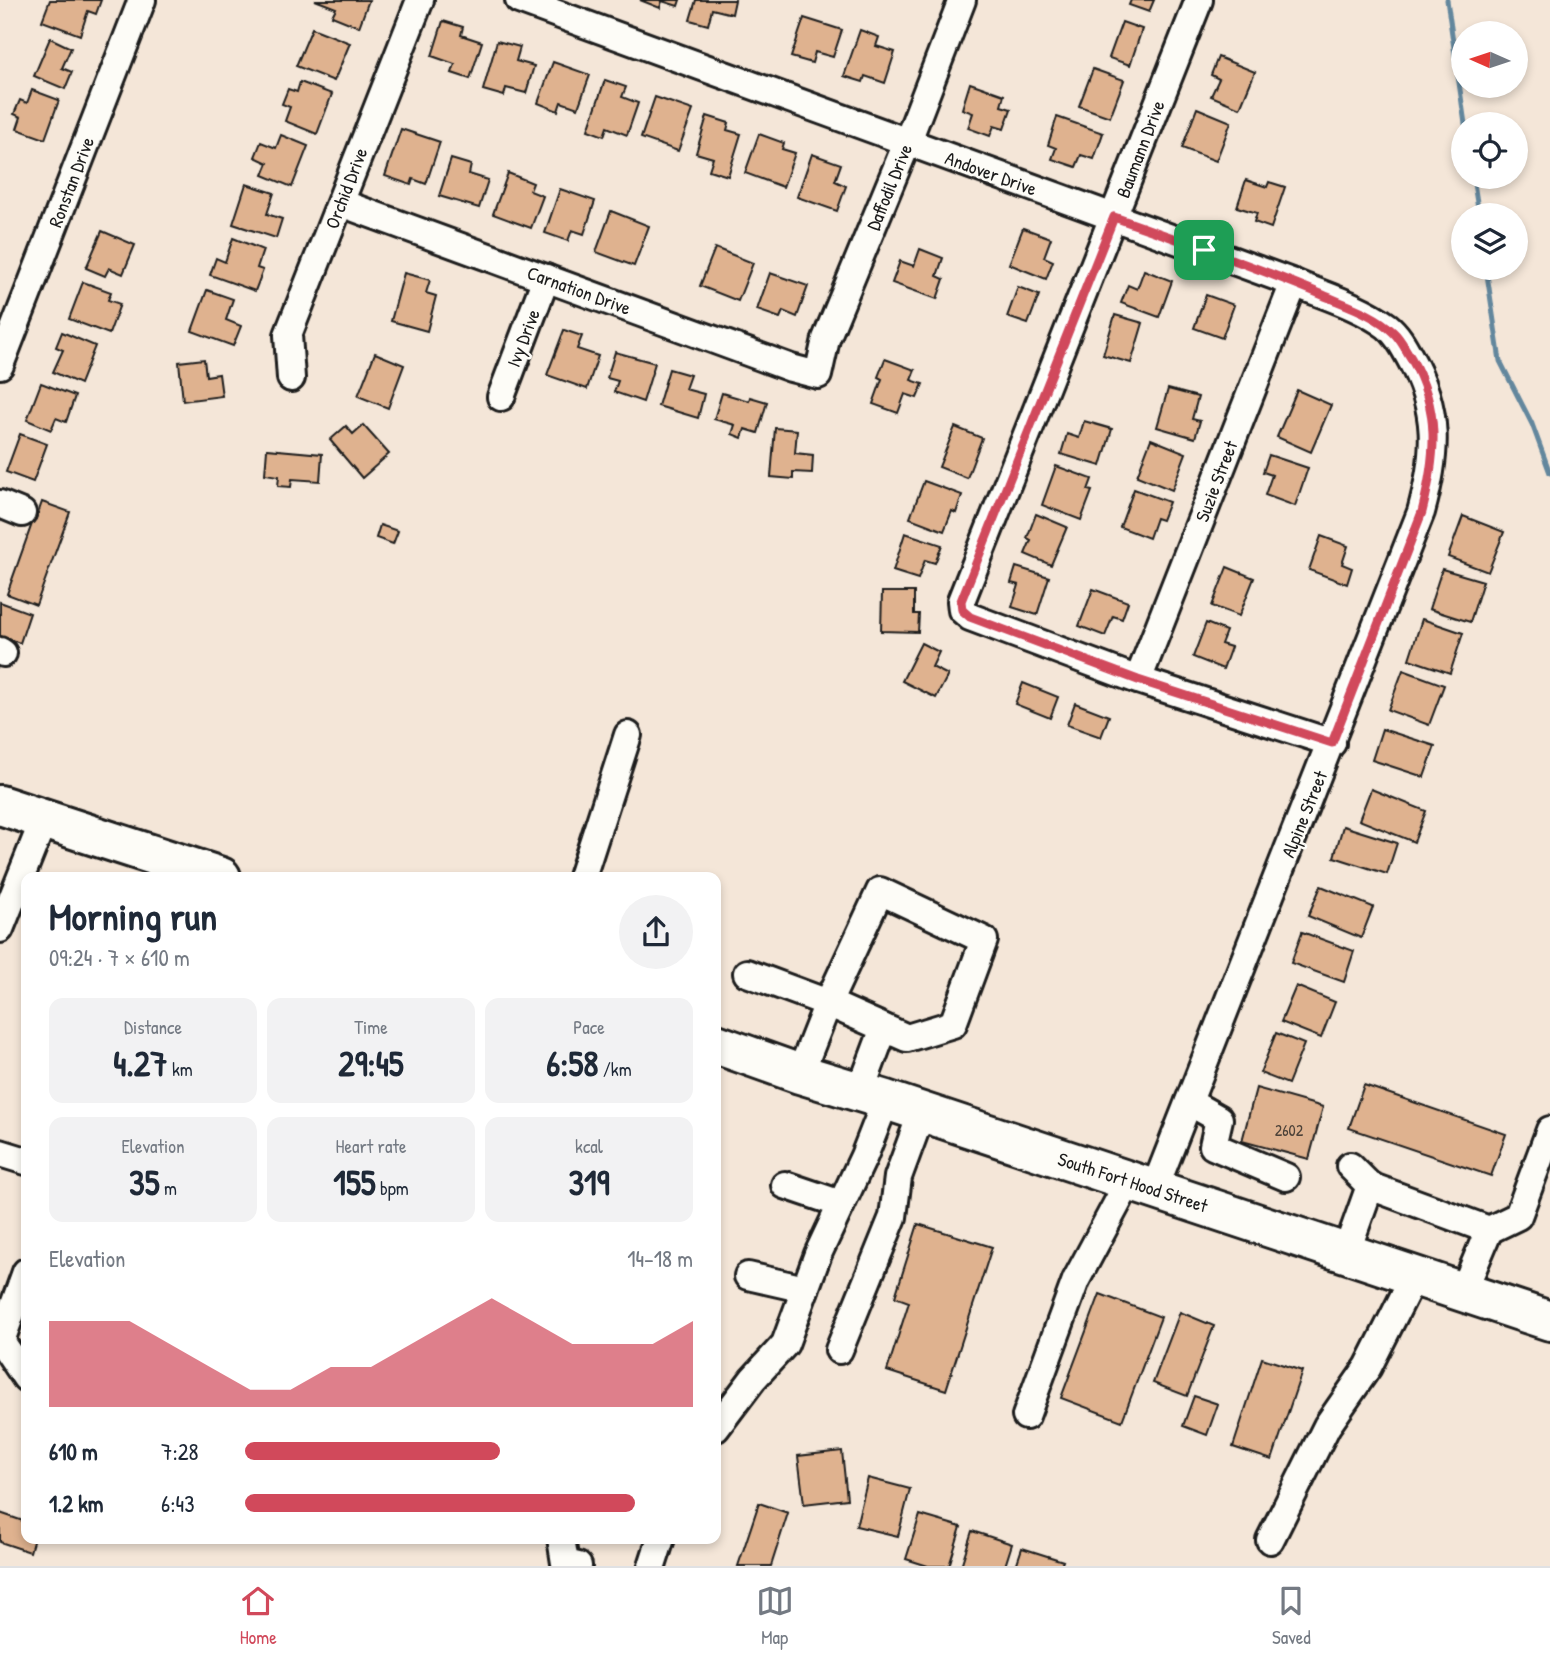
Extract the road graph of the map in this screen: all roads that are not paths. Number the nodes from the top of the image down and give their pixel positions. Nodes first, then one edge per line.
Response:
1 (142, 0) edge
2 (420, 0) edge
3 (519, 0) edge
4 (962, 0) edge
5 (1199, 0) edge
6 (907, 143) junction
7 (341, 203) junction
8 (1114, 217) junction
9 (546, 278) junction
10 (1294, 283) junction
11 (0, 365) edge
12 (818, 375) joint
13 (291, 378) dead end
14 (1427, 392) joint
15 (501, 397) dead end
16 (1138, 680) junction
17 (628, 735) dead end
18 (1332, 743) junction
19 (0, 805) edge
20 (44, 819) junction
21 (23, 872) edge
22 (197, 872) edge
23 (584, 872) edge
24 (21, 876) edge
25 (0, 929) edge
26 (747, 972) dead end
27 (828, 1003) junction
28 (884, 1028) junction
29 (721, 1046) edge
30 (800, 1074) junction
31 (873, 1096) junction
32 (1189, 1102) junction
33 (922, 1112) junction
34 (1550, 1130) edge
35 (0, 1153) edge
36 (21, 1159) edge
37 (1350, 1166) dead end
38 (1286, 1177) dead end
39 (785, 1185) dead end
40 (1142, 1185) junction
41 (1370, 1186) junction
42 (841, 1204) junction
43 (1489, 1230) junction
44 (1346, 1253) junction
45 (748, 1276) dead end
46 (1414, 1276) junction
47 (805, 1289) junction
48 (21, 1290) edge
49 (1464, 1292) junction
50 (1550, 1321) edge
51 (9, 1333) edge
52 (839, 1350) dead end
53 (21, 1365) edge
54 (1026, 1416) dead end
55 (721, 1421) edge
56 (1270, 1540) dead end
57 (562, 1544) edge
58 (658, 1544) edge
59 (578, 1566) edge
60 (652, 1566) edge

1 - 11 street, Ronstan Drive
2 - 7 street, Orchid Drive
3 - 6 street, Andover Drive
4 - 6 street, Daffodil Drive
5 - 8 street, Baumann Drive
6 - 8 street, Andover Drive
6 - 12 street, Daffodil Drive
7 - 9 street, Carnation Drive
7 - 13 street, Orchid Drive
8 - 10 street, Andover Drive
8 - 16 street, Baumann Drive
9 - 12 street, Carnation Drive
9 - 15 street, Ivy Drive
10 - 14 street, Andover Drive
10 - 16 street, Suzie Street
14 - 18 street, Alpine Street
16 - 18 street
17 - 23 street
18 - 32 street, Alpine Street
19 - 20 highway
20 - 21 street
20 - 22 highway
24 - 25 street
26 - 27 street
27 - 28 street
27 - 28 street
27 - 30 street
28 - 31 street
29 - 30 highway, South Fort Hood Street
30 - 31 highway, South Fort Hood Street
31 - 33 highway, South Fort Hood Street
31 - 42 street
32 - 38 street
32 - 40 street, Alpine Street
33 - 40 highway, South Fort Hood Street
33 - 52 street
34 - 43 street
35 - 36 street
37 - 41 street
39 - 42 street
40 - 44 highway, South Fort Hood Street
40 - 54 street, Alpine Street
41 - 43 street
41 - 44 street
42 - 47 street
43 - 49 street
44 - 46 highway, South Fort Hood Street
45 - 47 street
46 - 49 highway, South Fort Hood Street
46 - 56 street
47 - 55 street
48 - 51 street
49 - 50 highway, South Fort Hood Street
51 - 53 street
57 - 59 street
58 - 60 street

